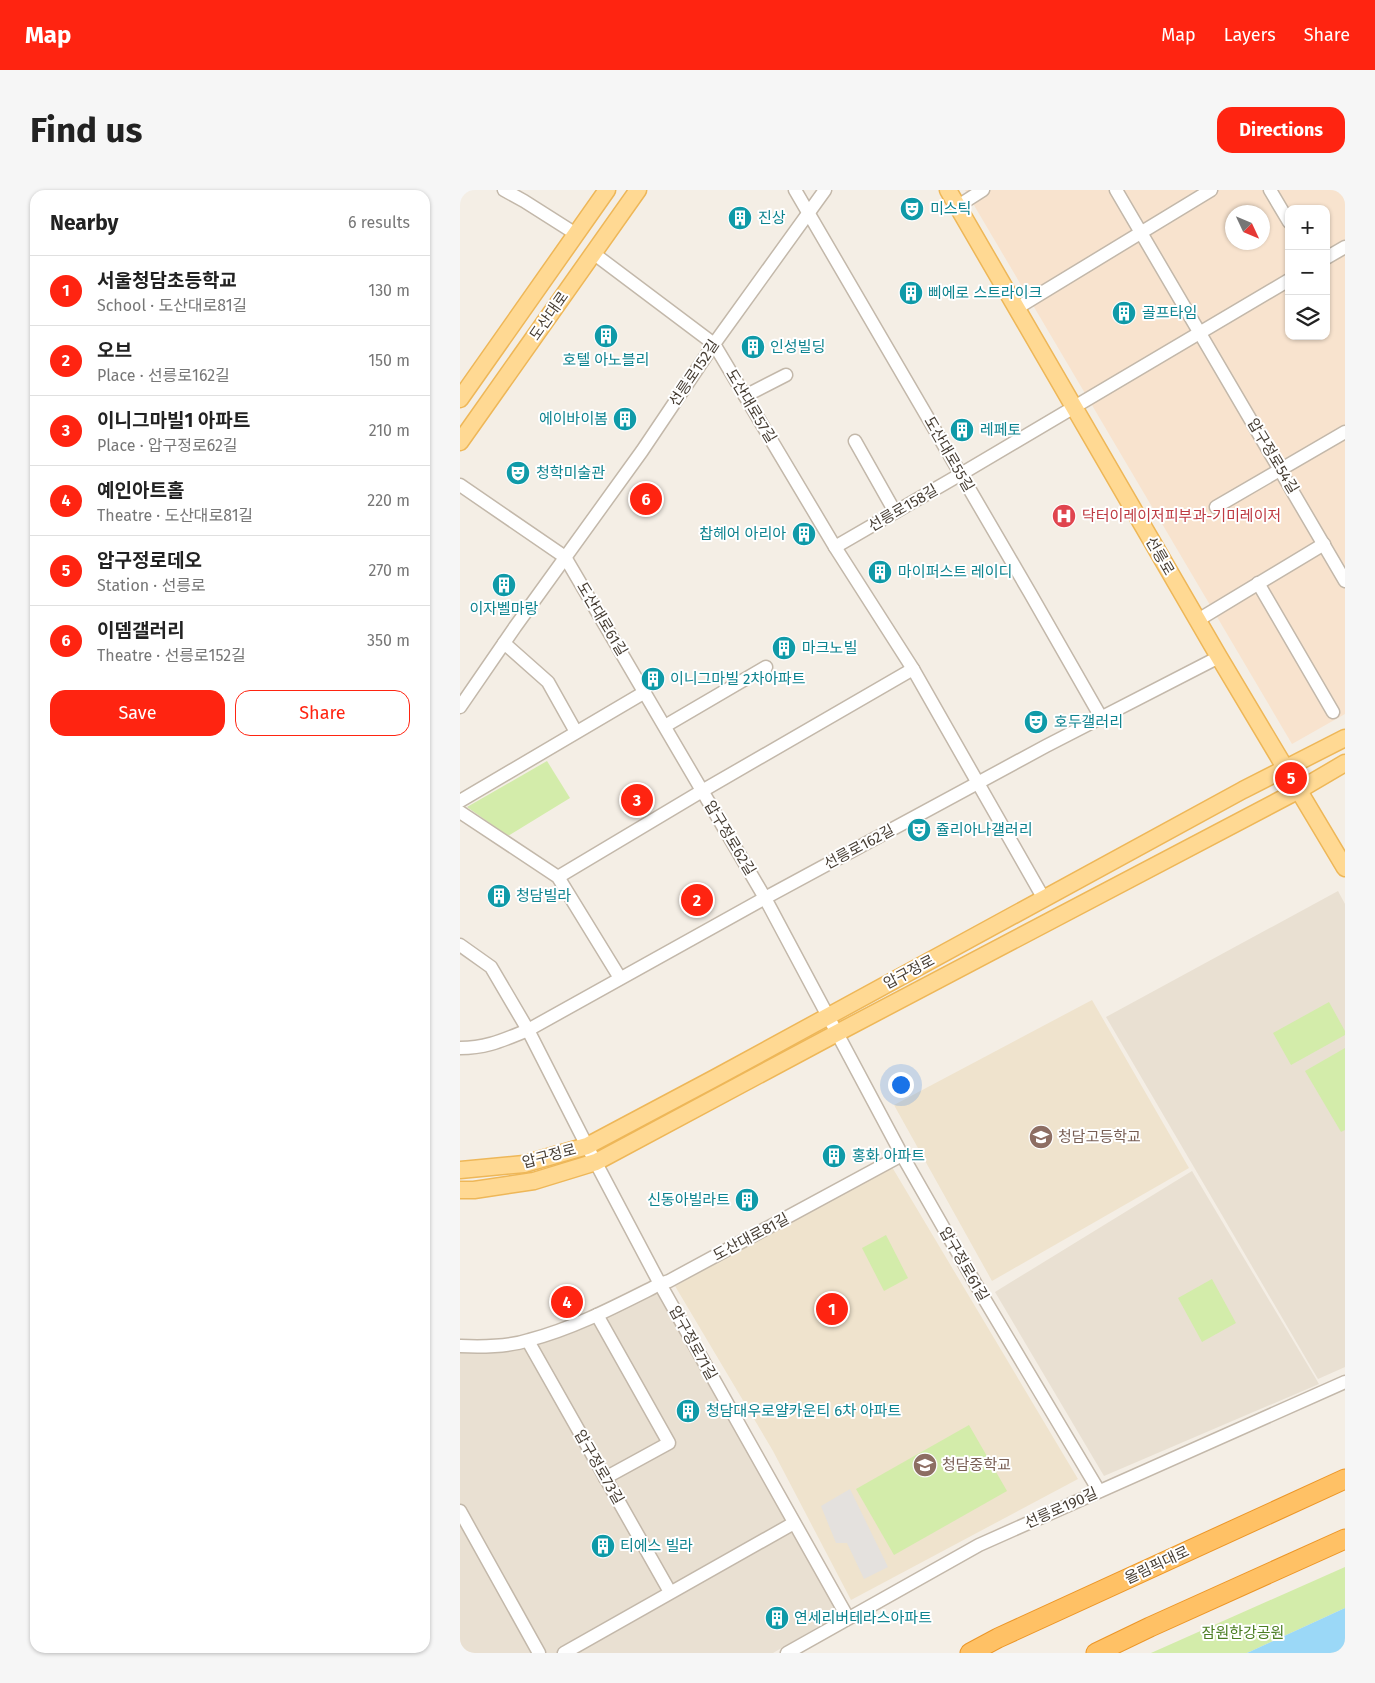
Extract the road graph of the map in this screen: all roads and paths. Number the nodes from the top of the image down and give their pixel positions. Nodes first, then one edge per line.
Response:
1 (504, 190) edge
2 (607, 190) edge
3 (638, 190) edge
4 (795, 190) edge
5 (825, 190) edge
6 (948, 190) edge
7 (983, 190) edge
8 (1116, 190) edge
9 (1211, 190) edge
10 (1270, 190) edge
11 (958, 206) junction
12 (809, 213) junction
13 (1285, 215) edge
14 (1141, 232) junction
15 (576, 234) junction
16 (1345, 247) edge
17 (593, 253) junction
18 (1330, 256) edge
19 (1285, 282) edge
20 (1017, 308) junction
21 (1198, 333) junction
22 (714, 344) junction
23 (786, 375) dead end
24 (745, 396) junction
25 (460, 399) edge
26 (1073, 407) junction
27 (1345, 432) edge
28 (855, 441) dead end
29 (460, 442) edge
30 (1281, 469) junction
31 (961, 474) junction
32 (460, 485) edge
33 (1216, 507) dead end
34 (896, 512) junction
35 (1324, 544) junction
36 (835, 547) junction
37 (565, 557) junction
38 (1343, 572) edge
39 (1258, 583) junction
40 (1198, 620) junction
41 (504, 643) junction
42 (1219, 657) junction
43 (766, 667) dead end
44 (913, 669) junction
45 (646, 692) junction
46 (460, 707) edge
47 (1333, 712) dead end
48 (1102, 719) junction
49 (665, 726) junction
50 (576, 732) junction
51 (1345, 738) edge
52 (1345, 763) edge
53 (1286, 769) junction
54 (978, 783) junction
55 (1299, 790) junction
56 (702, 791) junction
57 (460, 801) edge
58 (460, 812) edge
59 (1345, 868) edge
60 (558, 877) junction
61 (765, 898) junction
62 (1044, 899) junction
63 (460, 946) edge
64 (620, 978) junction
65 (828, 1016) junction
66 (528, 1030) junction
67 (837, 1033) junction
68 (460, 1048) edge
69 (587, 1146) junction
70 (902, 1155) junction
71 (596, 1162) junction
72 (460, 1170) edge
73 (460, 1190) edge
74 (660, 1284) junction
75 (597, 1315) junction
76 (528, 1341) junction
77 (460, 1346) edge
78 (1345, 1382) edge
79 (606, 1478) junction
80 (1345, 1479) edge
81 (1099, 1491) junction
82 (460, 1512) edge
83 (794, 1523) junction
84 (1345, 1539) edge
85 (670, 1592) junction
86 (848, 1618) junction
87 (539, 1653) edge
88 (564, 1653) edge
89 (787, 1653) edge
90 (970, 1653) edge
91 (1096, 1653) edge

1 - 15 street
2 - 15 main road, 도산대로
3 - 17 main road, 도산대로
4 - 12 street, 도산대로55길
5 - 12 street, 선릉로152길
6 - 11 main road, 선릉로
7 - 11 street
8 - 14 street, 압구정로54길
9 - 14 street
10 - 13 street
11 - 20 main road, 선릉로
12 - 22 street, 선릉로152길
12 - 31 street, 도산대로55길
14 - 20 street
14 - 21 street, 압구정로54길
15 - 25 main road, 도산대로
16 - 18 street
17 - 22 street, 도산대로57길
17 - 29 main road, 도산대로
19 - 21 street, 선릉로158길
20 - 26 main road, 선릉로
21 - 26 street, 선릉로158길
21 - 30 street, 압구정로54길
22 - 24 street, 도산대로57길
22 - 37 street, 선릉로152길
23 - 24 street
24 - 36 street, 도산대로57길
26 - 31 street, 선릉로158길
26 - 40 main road, 선릉로
27 - 30 street
28 - 34 street
30 - 33 street
30 - 35 street, 압구정로54길
31 - 34 street, 선릉로158길
31 - 48 street, 도산대로55길
32 - 37 street, 도산대로61길
34 - 36 street, 선릉로158길
35 - 38 street, 압구정로54길
35 - 39 street
36 - 44 street, 도산대로57길
37 - 41 street, 선릉로152길
37 - 45 street, 도산대로61길
39 - 40 street
39 - 47 street
40 - 42 main road, 선릉로
41 - 46 street, 선릉로152길
41 - 50 street
42 - 48 street, 선릉로162길
42 - 53 main road, 선릉로
43 - 49 street
44 - 54 street, 도산대로57길
44 - 56 street
45 - 49 street, 도산대로61길
45 - 50 street
48 - 54 street, 선릉로162길
49 - 56 street, 도산대로61길
50 - 57 street
51 - 53 main road, 압구정로
52 - 55 main road, 압구정로
53 - 55 main road, 선릉로
53 - 62 main road, 압구정로
54 - 61 street, 선릉로162길
54 - 62 street, 도산대로57길
55 - 59 main road, 선릉로
55 - 67 main road, 압구정로
56 - 60 street, 압구정로62길
56 - 61 street, 압구정로62길
58 - 60 street
60 - 64 street
61 - 64 street, 선릉로162길
61 - 65 street, 압구정로62길
62 - 65 main road, 압구정로
63 - 66 street, 압구정로71길
64 - 66 street, 선릉로162길
65 - 67 street, 압구정로62길
65 - 69 main road, 압구정로
66 - 68 street, 선릉로162길
66 - 69 street, 압구정로71길
67 - 70 street, 압구정로61길
67 - 71 main road, 압구정로
69 - 71 street, 압구정로71길
69 - 72 main road, 압구정로
70 - 74 street, 도산대로81길
70 - 81 street, 압구정로61길
71 - 73 main road, 압구정로
71 - 74 street, 압구정로71길
74 - 75 street, 도산대로81길
74 - 83 street, 압구정로71길
75 - 76 street, 도산대로81길
75 - 79 street
76 - 77 street, 도산대로81길
76 - 79 street, 압구정로73길
78 - 81 street, 선릉로190길
79 - 85 street, 압구정로73길
80 - 90 highway, 올림픽대로
81 - 86 street, 선릉로190길
82 - 87 street
83 - 85 street
83 - 86 street, 압구정로71길
84 - 91 highway
85 - 88 street
86 - 89 street, 선릉로190길

